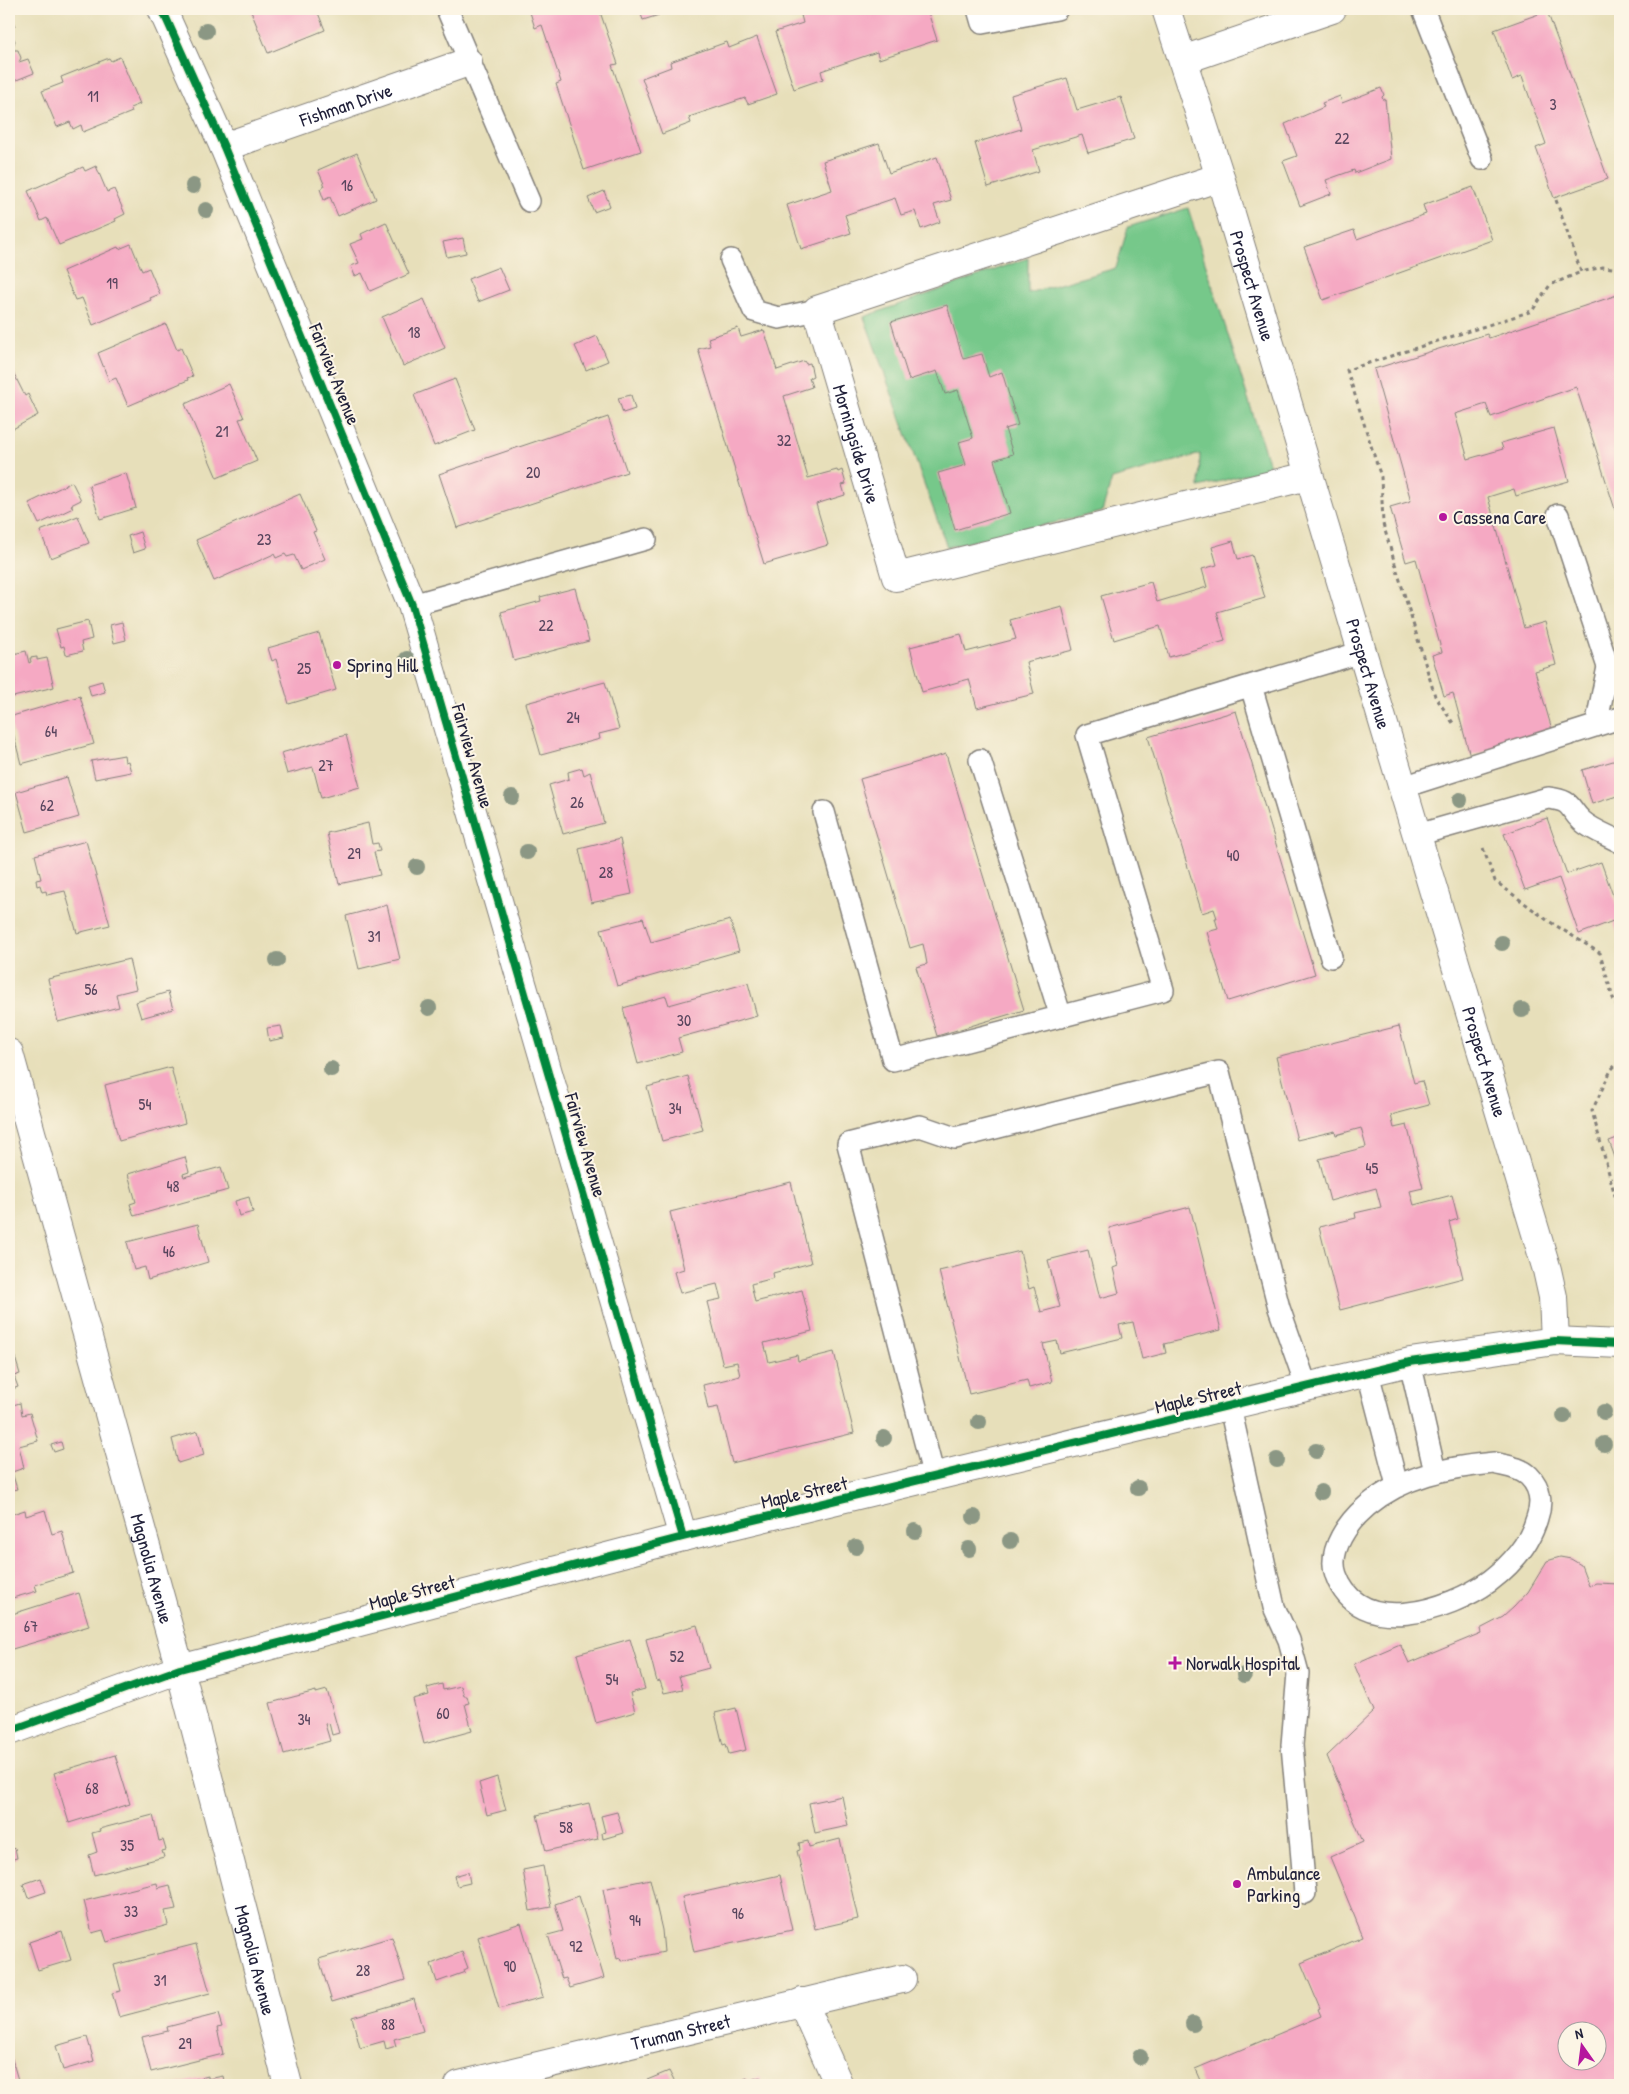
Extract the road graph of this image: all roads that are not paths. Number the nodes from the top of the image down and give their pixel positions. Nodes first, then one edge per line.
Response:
1 (162, 9) edge
2 (447, 9) edge
3 (978, 9) edge
4 (1057, 9) edge
5 (1166, 9) edge
6 (1332, 9) edge
7 (1423, 9) edge
8 (1183, 60) junction
9 (468, 62) junction
10 (224, 147) junction
11 (1482, 159) dead end
12 (1220, 178) junction
13 (529, 201) dead end
14 (731, 260) dead end
15 (817, 310) junction
16 (1308, 476) junction
17 (1558, 515) dead end
18 (646, 539) dead end
19 (412, 605) junction
20 (1362, 652) junction
21 (1251, 686) junction
22 (1620, 718) edge
23 (1596, 726) junction
24 (980, 760) dead end
25 (1403, 787) junction
26 (824, 812) dead end
27 (1417, 835) junction
28 (1620, 842) edge
29 (1331, 957) dead end
30 (1061, 1016) junction
31 (9, 1053) edge
32 (1555, 1341) junction
33 (1620, 1344) edge
34 (1410, 1362) junction
35 (1368, 1373) junction
36 (1307, 1388) junction
37 (1230, 1407) junction
38 (1435, 1472) junction
39 (934, 1477) junction
40 (1397, 1485) junction
41 (683, 1537) junction
42 (180, 1669) junction
43 (9, 1731) edge
44 (1305, 1893) dead end
45 (902, 1980) dead end
46 (802, 2002) junction
47 (288, 2085) edge
48 (459, 2085) edge
49 (839, 2085) edge

1 - 10 street, Fairview Avenue
2 - 9 lane
3 - 4 lane
5 - 8 street, Prospect Avenue
6 - 8 street
7 - 11 lane
8 - 12 street, Prospect Avenue
9 - 10 street, Fishman Drive
9 - 13 lane
10 - 19 street, Fairview Avenue
12 - 15 street
12 - 16 street, Prospect Avenue
14 - 15 lane
15 - 16 street, Morningside Drive
16 - 20 street, Prospect Avenue
17 - 23 lane
18 - 19 lane
19 - 41 street, Fairview Avenue
20 - 21 lane
20 - 25 street, Prospect Avenue
21 - 29 lane
21 - 30 lane
22 - 23 lane
23 - 25 lane
24 - 30 lane
25 - 27 street, Prospect Avenue
26 - 30 lane
27 - 28 lane
27 - 32 street, Prospect Avenue
31 - 42 street, Magnolia Avenue
32 - 33 street, Maple Street
32 - 34 street, Maple Street
34 - 35 street, Maple Street
34 - 38 lane
35 - 36 street, Maple Street
35 - 40 lane
36 - 37 street, Maple Street
36 - 39 lane
37 - 39 street, Maple Street
37 - 44 lane
38 - 40 lane
38 - 40 lane
39 - 41 street, Maple Street
41 - 42 street, Maple Street
42 - 43 street, Maple Street
42 - 47 street, Magnolia Avenue
45 - 46 street, Truman Street
46 - 48 street, Truman Street
46 - 49 street

